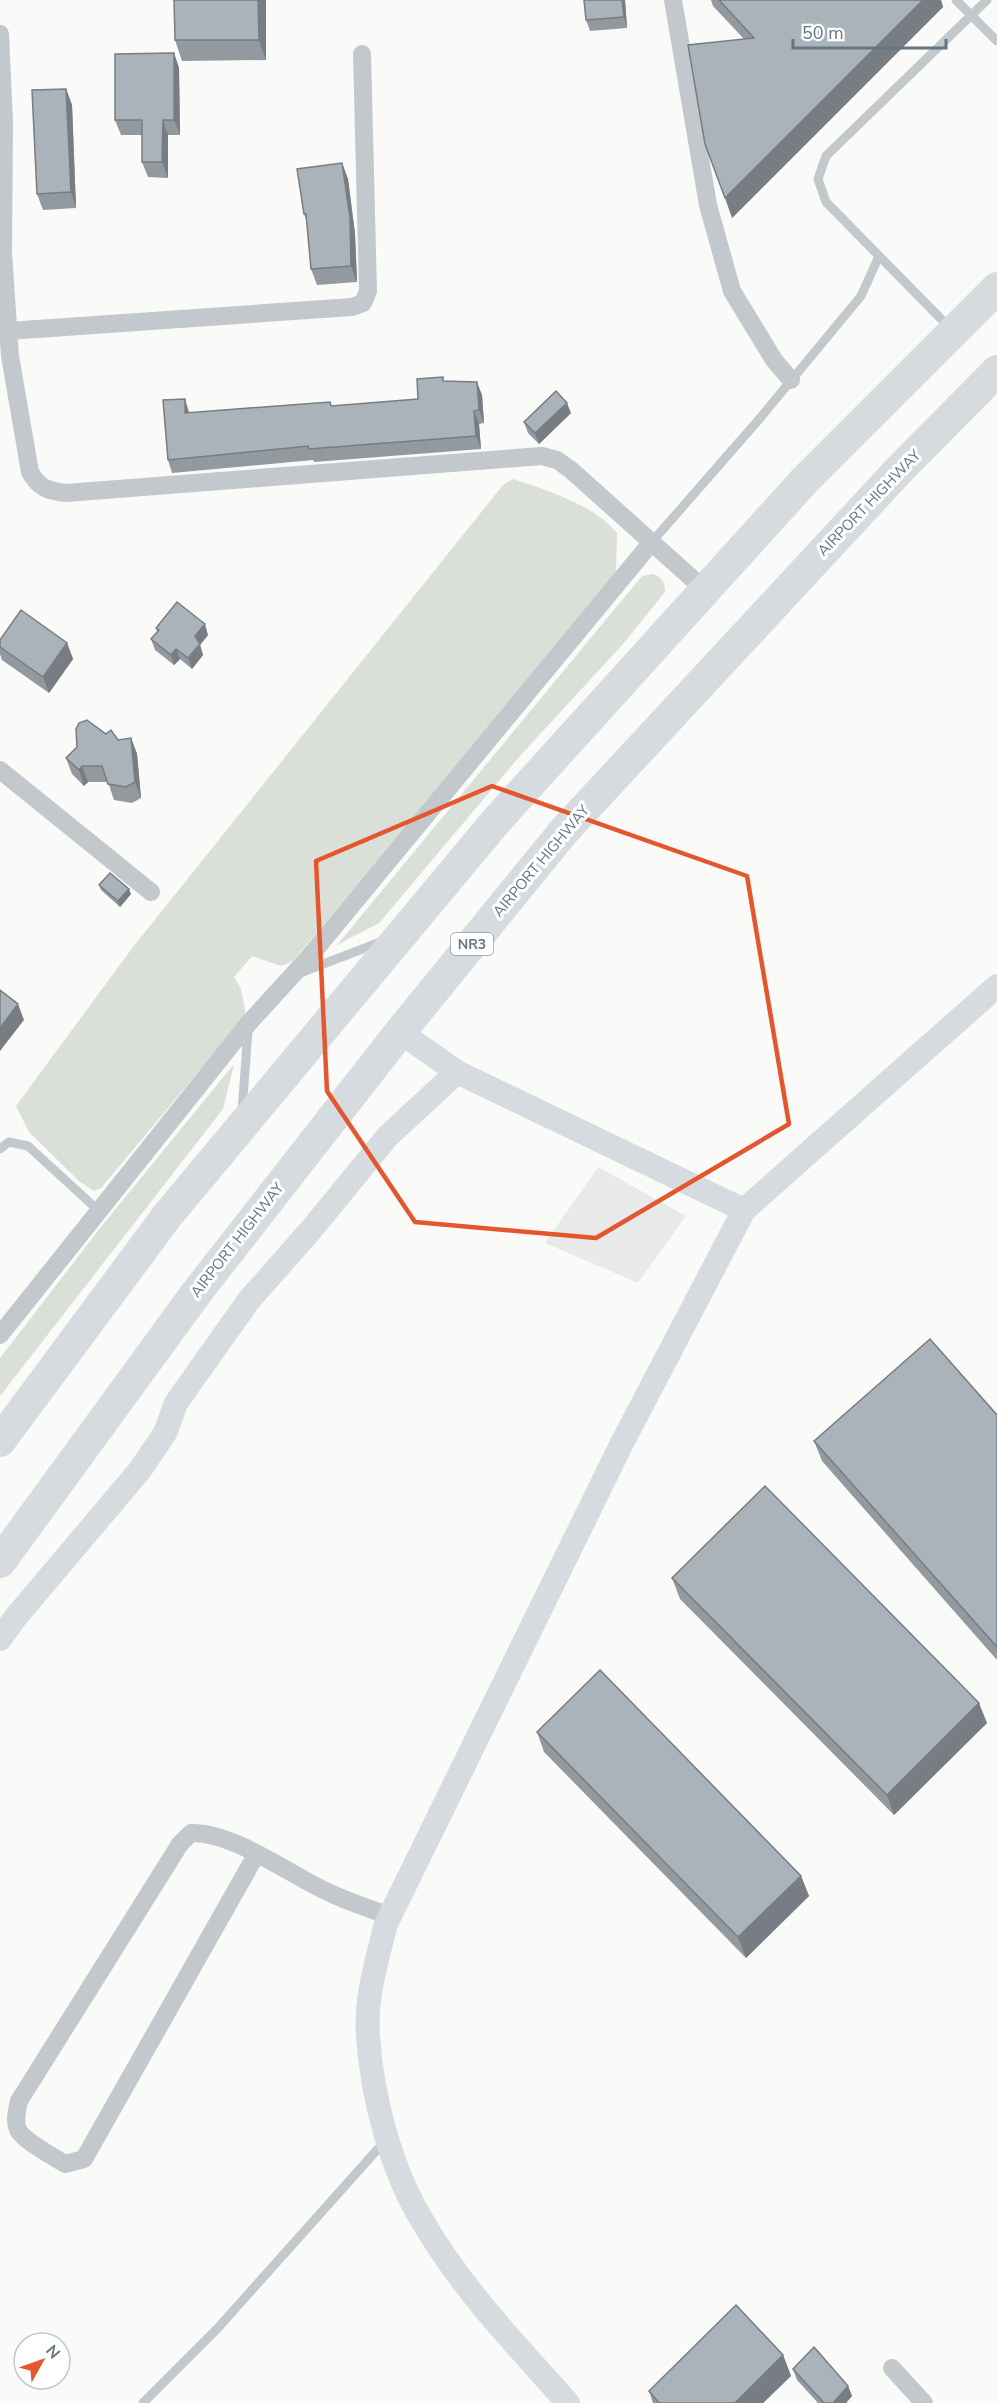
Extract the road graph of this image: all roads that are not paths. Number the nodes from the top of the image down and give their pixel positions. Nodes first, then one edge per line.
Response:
1 (673, 0) edge
2 (956, 0) edge
3 (987, 0) edge
4 (972, 16) junction
5 (0, 34) edge
6 (997, 41) edge
7 (362, 54) dead end
8 (2, 122) edge
9 (879, 256) junction
10 (997, 288) edge
11 (8, 331) junction
12 (953, 331) junction
13 (997, 371) edge
14 (790, 380) junction
15 (651, 543) junction
16 (705, 590) junction
17 (2, 778) edge
18 (151, 892) dead end
19 (402, 934) junction
20 (292, 976) junction
21 (997, 986) edge
22 (248, 1024) junction
23 (400, 1032) junction
24 (457, 1072) junction
25 (241, 1127) junction
26 (0, 1149) edge
27 (744, 1210) junction
28 (99, 1211) junction
29 (0, 1335) edge
30 (0, 1441) edge
31 (0, 1562) edge
32 (0, 1640) edge
33 (256, 1855) junction
34 (390, 1916) junction
35 (388, 2138) junction
36 (892, 2368) dead end
37 (143, 2403) edge
38 (568, 2403) edge
39 (924, 2403) edge

1 - 14 street
2 - 4 lane
3 - 4 lane
4 - 6 lane
4 - 9 lane
5 - 8 street
7 - 11 street
8 - 11 street
9 - 12 lane
9 - 14 lane
10 - 12 highway
11 - 15 street
12 - 16 highway
13 - 23 highway, AIRPORT HIGHWAY / NR3
14 - 15 lane
15 - 16 street
15 - 20 street
16 - 19 highway
17 - 18 street
19 - 20 lane
19 - 25 highway
20 - 22 street
21 - 27 street
22 - 25 lane
22 - 28 street
23 - 24 street
23 - 31 highway, AIRPORT HIGHWAY / NR3
24 - 27 street
24 - 32 street
25 - 30 highway
26 - 28 lane
27 - 34 street
28 - 29 street
33 - 33 street
33 - 34 street
34 - 35 street
35 - 37 lane
35 - 38 street
36 - 39 street

